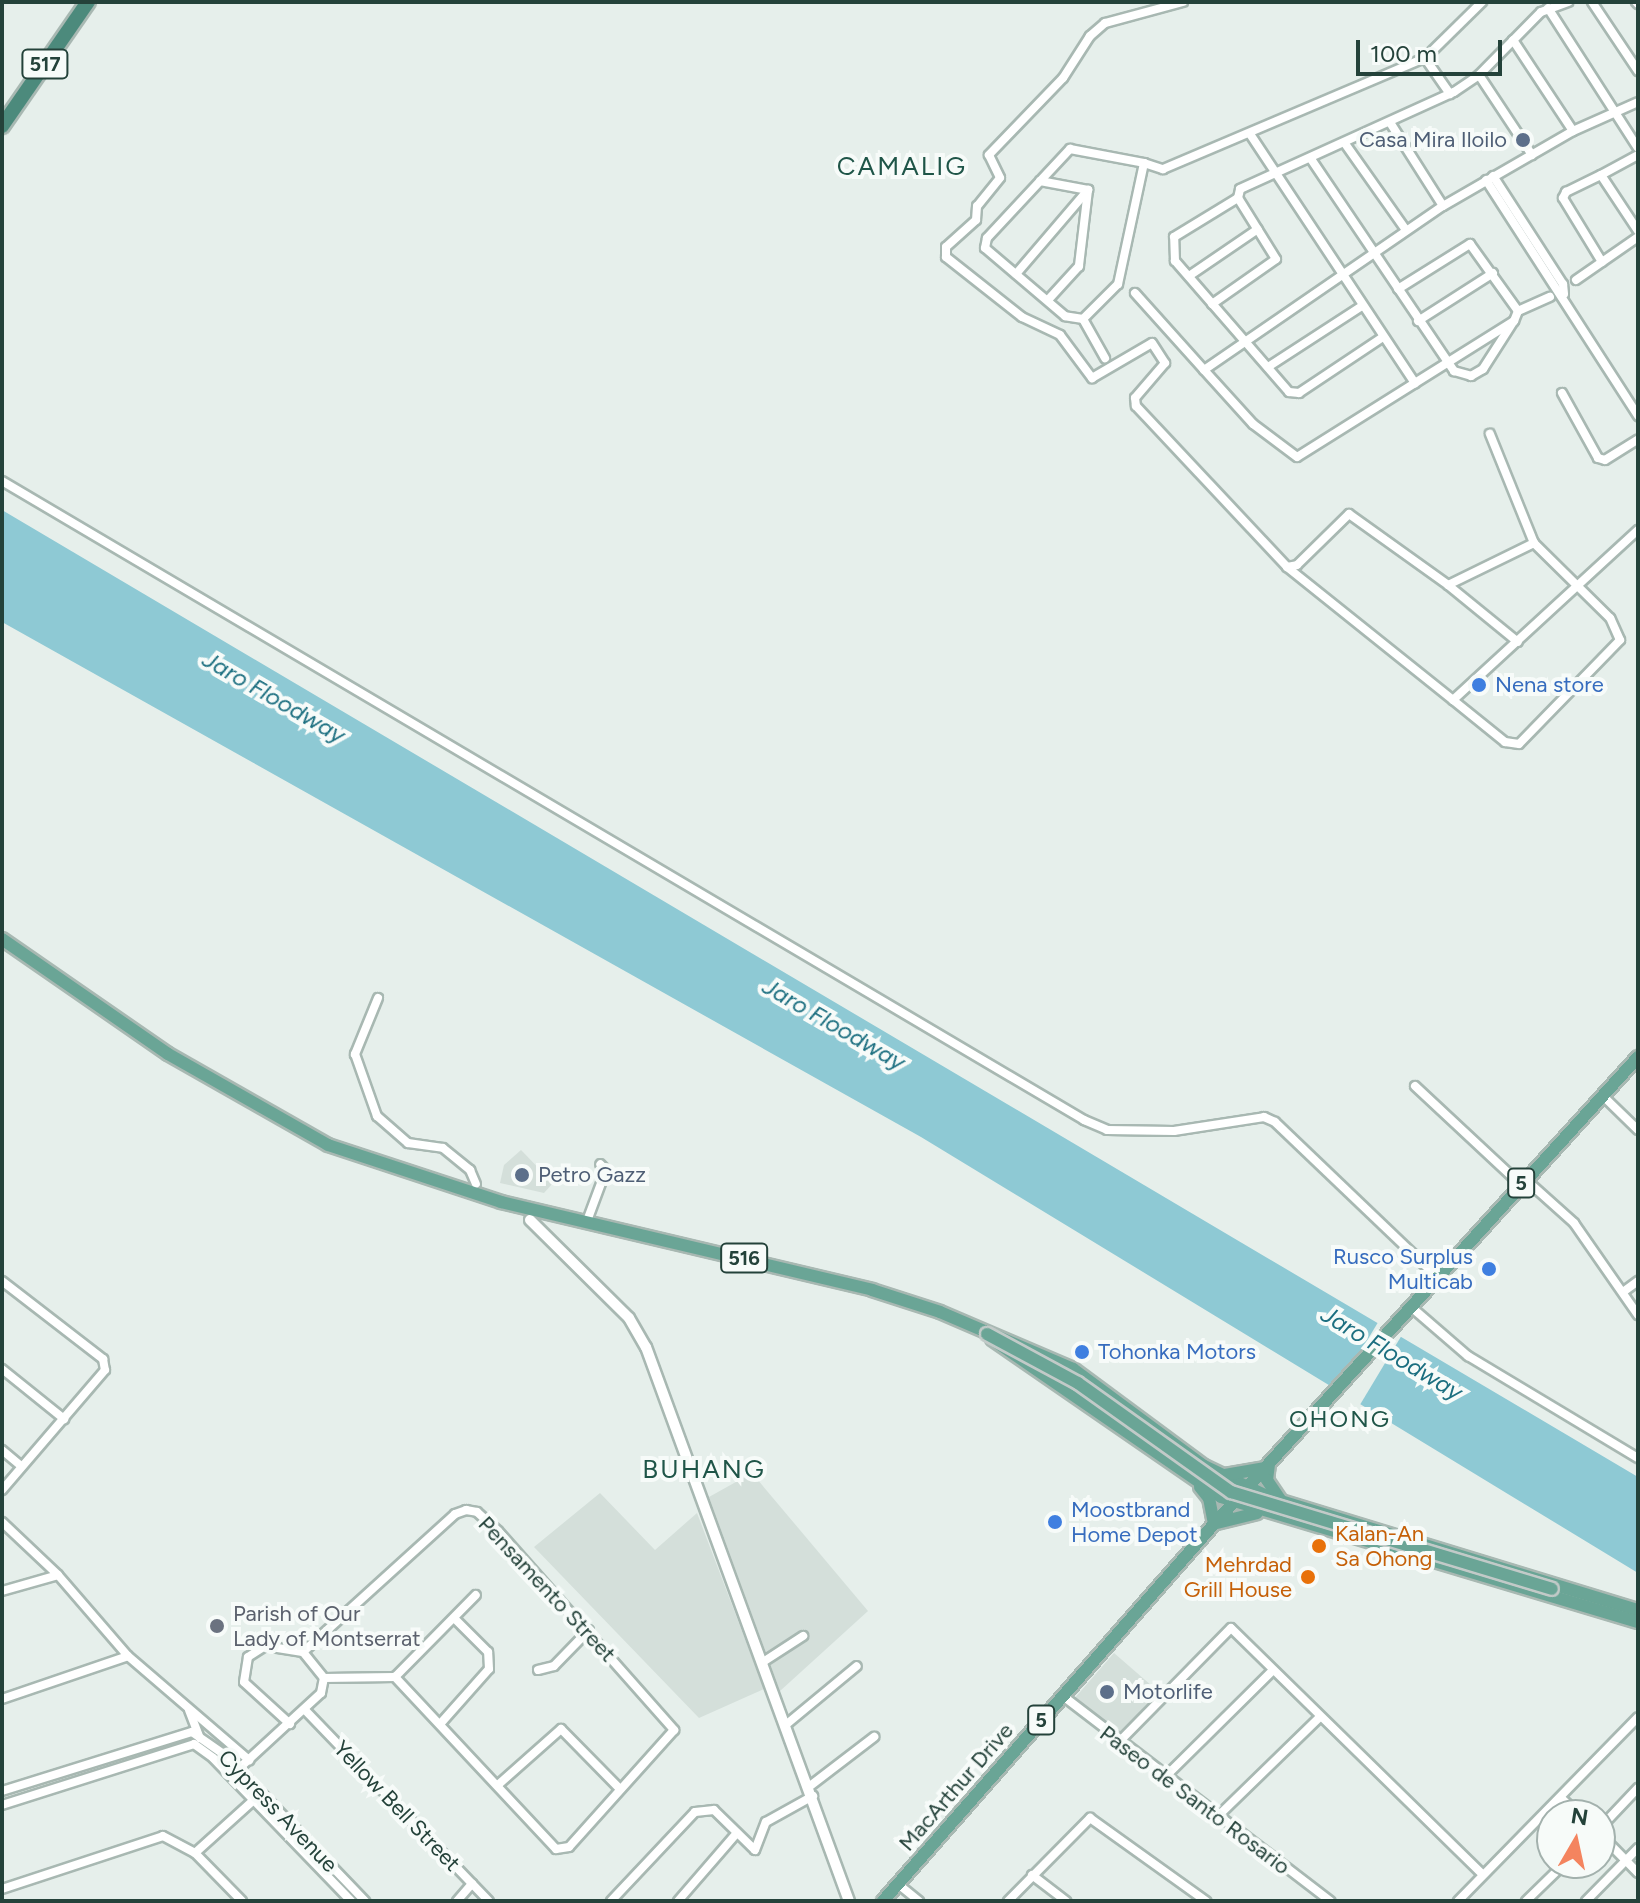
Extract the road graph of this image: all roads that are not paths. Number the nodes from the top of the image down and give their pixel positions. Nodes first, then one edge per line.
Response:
1 (88, 2) edge
2 (1183, 2) edge
3 (1482, 2) edge
4 (1568, 2) edge
5 (1592, 2) edge
6 (1548, 8) junction
7 (1513, 40) junction
8 (1425, 58) junction
9 (1638, 71) edge
10 (1479, 75) junction
11 (1450, 94) junction
12 (1638, 102) edge
13 (1616, 111) junction
14 (1391, 124) junction
15 (2, 126) edge
16 (1573, 131) junction
17 (1250, 134) junction
18 (1346, 145) junction
19 (1638, 148) edge
20 (1532, 155) junction
21 (1638, 155) edge
22 (1311, 159) junction
23 (1144, 163) junction
24 (1273, 174) junction
25 (1601, 175) junction
26 (1490, 178) junction
27 (1040, 181) junction
28 (1088, 190) junction
29 (1238, 198) junction
30 (1443, 206) junction
31 (1258, 229) junction
32 (1406, 230) junction
33 (1638, 234) edge
34 (1374, 251) junction
35 (1602, 262) junction
36 (1340, 272) junction
37 (1493, 273) junction
38 (1016, 274) junction
39 (1189, 276) junction
40 (1576, 280) dead end
41 (1398, 289) junction
42 (1135, 293) dead end
43 (1550, 297) dead end
44 (1048, 300) junction
45 (1212, 304) junction
46 (1362, 306) junction
47 (1518, 311) junction
48 (1083, 319) junction
49 (1418, 321) junction
50 (1514, 321) junction
51 (1383, 337) junction
52 (1244, 340) junction
53 (1105, 358) dead end
54 (1447, 362) junction
55 (1268, 367) junction
56 (1204, 370) junction
57 (1415, 383) junction
58 (1562, 393) dead end
59 (1638, 416) edge
60 (1490, 434) dead end
61 (1638, 439) edge
62 (2, 481) edge
63 (1634, 533) edge
64 (1534, 543) junction
65 (1638, 545) edge
66 (1287, 567) junction
67 (1448, 585) junction
68 (1578, 586) junction
69 (1518, 642) junction
70 (1453, 700) junction
71 (2, 939) edge
72 (378, 998) dead end
73 (1638, 1057) edge
74 (1415, 1086) dead end
75 (1602, 1095) junction
76 (1638, 1130) edge
77 (600, 1164) dead end
78 (1522, 1181) junction
79 (476, 1184) joint
80 (496, 1201) junction
81 (530, 1220) joint
82 (587, 1221) junction
83 (1436, 1276) junction
84 (2, 1281) edge
85 (1638, 1281) edge
86 (1623, 1292) junction
87 (1408, 1308) junction
88 (1638, 1315) edge
89 (987, 1334) junction
90 (2, 1369) edge
91 (64, 1419) junction
92 (2, 1450) edge
93 (1638, 1458) edge
94 (20, 1465) junction
95 (1267, 1466) junction
96 (1218, 1474) junction
97 (1199, 1485) junction
98 (1248, 1487) junction
99 (2, 1490) edge
100 (1234, 1502) junction
101 (1287, 1503) junction
102 (1263, 1513) junction
103 (2, 1522) edge
104 (1214, 1524) junction
105 (58, 1575) junction
106 (2, 1591) edge
107 (476, 1595) dead end
108 (1574, 1596) junction
109 (1638, 1610) edge
110 (455, 1619) junction
111 (1638, 1622) edge
112 (589, 1630) junction
113 (803, 1636) dead end
114 (303, 1652) junction
115 (128, 1656) junction
116 (763, 1662) junction
117 (857, 1666) dead end
118 (538, 1670) dead end
119 (1273, 1670) junction
120 (395, 1677) junction
121 (324, 1678) junction
122 (1063, 1696) junction
123 (2, 1699) edge
124 (187, 1705) junction
125 (305, 1710) junction
126 (1320, 1717) junction
127 (1638, 1717) edge
128 (441, 1723) junction
129 (788, 1723) junction
130 (290, 1724) junction
131 (200, 1735) junction
132 (874, 1737) dead end
133 (1118, 1743) junction
134 (200, 1747) junction
135 (249, 1760) junction
136 (74, 1767) junction
137 (234, 1773) junction
138 (1164, 1778) junction
139 (79, 1779) junction
140 (499, 1784) junction
141 (1638, 1788) edge
142 (620, 1789) junction
143 (2, 1791) edge
144 (811, 1791) junction
145 (259, 1793) junction
146 (1562, 1799) edge
147 (254, 1801) junction
148 (2, 1805) edge
149 (1616, 1813) edge
150 (1216, 1818) junction
151 (1536, 1823) edge
152 (737, 1833) junction
153 (1638, 1848) edge
154 (1616, 1849) edge
155 (195, 1853) junction
156 (1626, 1860) junction
157 (1638, 1873) edge
158 (1482, 1874) junction
159 (1032, 1875) junction
160 (1549, 1879) edge
161 (472, 1884) junction
162 (898, 1884) junction
163 (2, 1889) edge
164 (242, 1901) edge
165 (351, 1901) edge
166 (365, 1901) edge
167 (457, 1901) edge
168 (489, 1901) edge
169 (611, 1901) edge
170 (678, 1901) edge
171 (849, 1901) edge
172 (883, 1901) edge
173 (919, 1901) edge
174 (1008, 1901) edge
175 (1066, 1901) edge
176 (1206, 1901) edge
177 (1330, 1901) edge
178 (1458, 1901) edge
179 (1526, 1901) edge
180 (1586, 1901) edge

1 - 15 highway, 517
2 - 66 street
3 - 8 street
4 - 6 street
5 - 9 street
6 - 7 street
6 - 13 street
7 - 10 street
7 - 16 street
8 - 11 street
8 - 17 street
10 - 11 street
10 - 20 street
11 - 14 street
12 - 13 street
13 - 16 street
13 - 19 street
14 - 18 street
14 - 30 street
16 - 20 street
17 - 23 street
17 - 24 street
18 - 22 street
18 - 32 street
20 - 26 street
21 - 25 street
22 - 24 street
22 - 34 street
23 - 27 street
23 - 48 street
24 - 29 street
24 - 36 street
25 - 33 street
25 - 35 street
26 - 30 street
26 - 59 street
27 - 28 street
27 - 38 street
28 - 38 street
28 - 44 street
29 - 31 street
29 - 39 street
30 - 32 street
31 - 39 street
31 - 45 street
32 - 34 street
33 - 35 street
34 - 36 street
34 - 41 street
35 - 40 street
36 - 46 street
36 - 52 street
37 - 41 street
37 - 47 street
37 - 49 street
38 - 44 street
39 - 45 street
41 - 49 street
42 - 56 street
43 - 47 street
44 - 48 street
45 - 52 street
46 - 51 street
46 - 55 street
47 - 50 street
48 - 53 street
49 - 54 street
50 - 54 street
50 - 54 street
51 - 55 street
51 - 57 street
52 - 55 street
52 - 56 street
54 - 57 street
56 - 57 street
58 - 61 street
60 - 64 street
62 - 83 street
63 - 65 street
63 - 68 street
64 - 67 street
64 - 68 street
66 - 67 street
66 - 70 street
67 - 69 street
68 - 69 street
68 - 70 street
69 - 70 street
71 - 80 main road, 516
72 - 79 street
73 - 75 main road, MacArthur Drive / 5
74 - 78 street
75 - 76 street
75 - 78 main road, MacArthur Drive / 5
77 - 82 street
78 - 83 main road, MacArthur Drive / 5
78 - 86 street
79 - 80 main road
80 - 81 main road
80 - 82 main road, 516
81 - 116 street
82 - 89 main road, 516
83 - 87 main road, MacArthur Drive / 5
84 - 91 street
85 - 86 street
86 - 88 street
87 - 93 street
87 - 95 main road, MacArthur Drive / 5
89 - 96 main road, 516
89 - 97 main road, 516
89 - 108 main road, bridge
90 - 91 street
91 - 94 street
92 - 94 street
94 - 99 street
95 - 96 main road
95 - 98 main road, MacArthur Drive / 5
95 - 101 main road
96 - 98 main road, 516
97 - 100 main road, 516
97 - 104 main road
98 - 100 main road, MacArthur Drive / 5
98 - 101 main road
100 - 102 main road
100 - 104 main road, MacArthur Drive / 5
101 - 108 main road
102 - 104 main road
102 - 108 main road
103 - 105 street
104 - 122 main road, MacArthur Drive / 5
105 - 106 street
105 - 115 street
107 - 110 street
108 - 109 main road
108 - 111 main road
110 - 120 street
110 - 128 street
112 - 114 street, Pensamento Street
112 - 118 street
112 - 142 street, Pensamento Street
113 - 116 street
114 - 121 street
114 - 130 street
115 - 123 street
115 - 124 street
116 - 129 street
117 - 129 street
119 - 126 street
119 - 133 street
119 - 138 street
120 - 121 street
120 - 128 street
121 - 125 street
122 - 133 street, Paseo de Santo Rosario
122 - 162 main road, MacArthur Drive / 5
124 - 131 street
124 - 135 street
125 - 130 street
125 - 161 street, Yellow Bell Street
126 - 150 street
126 - 158 street
127 - 146 street
128 - 140 street
129 - 144 street
130 - 135 street
131 - 134 street
131 - 136 street, Cypress Avenue
131 - 137 street, Cypress Avenue
132 - 144 street
133 - 138 street, Paseo de Santo Rosario
134 - 137 street, Cypress Avenue
134 - 139 street, Cypress Avenue
135 - 137 street
136 - 139 street
136 - 143 street, Cypress Avenue
137 - 145 street, Cypress Avenue
137 - 147 street, Cypress Avenue
138 - 150 street, Paseo de Santo Rosario
139 - 148 street, Cypress Avenue
140 - 142 street
140 - 142 street
141 - 149 street
144 - 152 street
144 - 171 street
145 - 147 street
145 - 166 street, Cypress Avenue
147 - 155 street
147 - 165 street, Cypress Avenue
150 - 177 street, Paseo de Santo Rosario
151 - 158 street
152 - 169 street
152 - 170 street
153 - 156 street
154 - 156 street
155 - 163 street
155 - 164 street
156 - 157 street
156 - 180 street
158 - 178 street
159 - 174 street
159 - 175 street
159 - 176 street
160 - 179 street
161 - 167 street
161 - 168 street, Yellow Bell Street
162 - 172 main road, MacArthur Drive / 5
162 - 173 street

